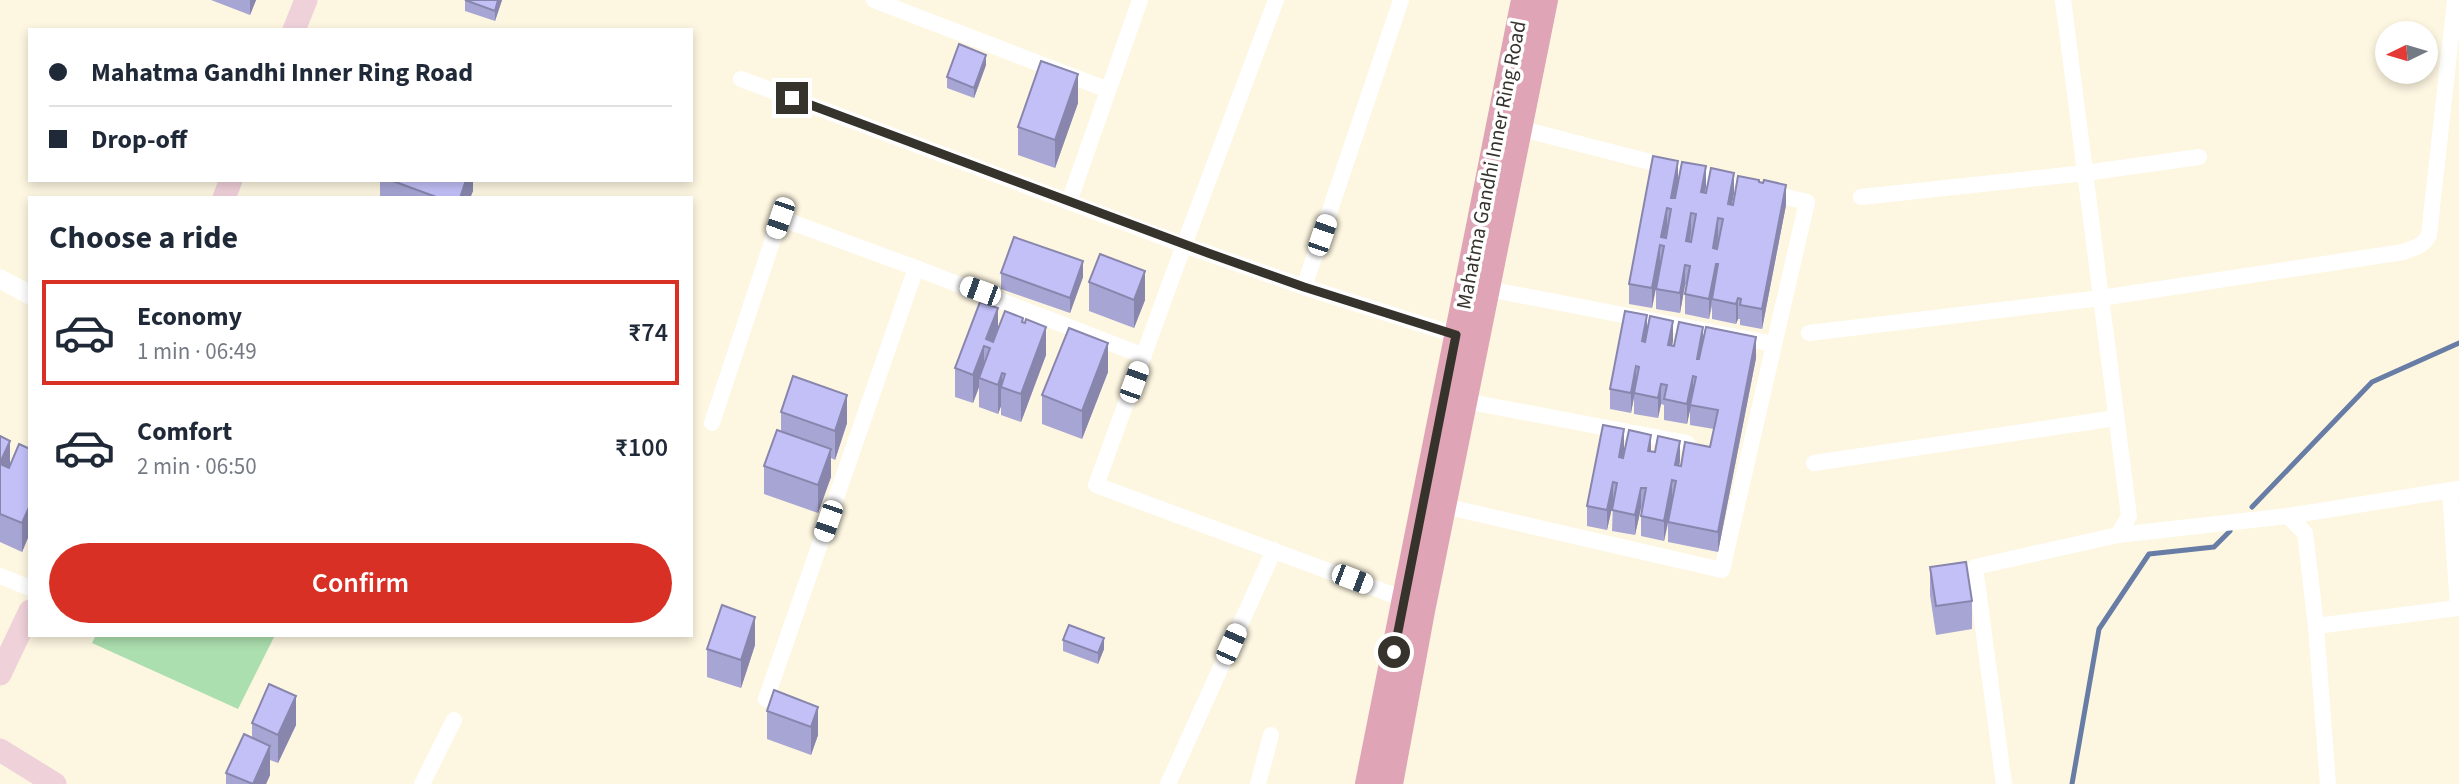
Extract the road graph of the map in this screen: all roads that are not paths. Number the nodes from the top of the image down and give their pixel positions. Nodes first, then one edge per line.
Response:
1 (306, 0) edge
2 (874, 0) edge
3 (1140, 0) edge
4 (1276, 0) edge
5 (1401, 0) edge
6 (1524, 0) edge
7 (1545, 0) edge
8 (2063, 0) edge
9 (2455, 0) edge
10 (295, 28) edge
11 (741, 79) dead end
12 (1108, 90) junction
13 (1518, 128) junction
14 (2199, 157) dead end
15 (2085, 173) junction
16 (1861, 197) dead end
17 (1069, 202) junction
18 (1184, 245) junction
19 (916, 268) junction
20 (0, 279) edge
21 (1304, 287) junction
22 (1488, 289) junction
23 (28, 294) edge
24 (2101, 298) junction
25 (1809, 333) dead end
26 (1456, 335) junction
27 (1774, 344) junction
28 (1144, 356) junction
29 (1465, 401) junction
30 (2116, 418) junction
31 (712, 423) dead end
32 (1687, 443) edge
33 (1814, 463) dead end
34 (2455, 490) edge
35 (1444, 506) junction
36 (2288, 516) junction
37 (2118, 535) junction
38 (1274, 550) junction
39 (0, 576) edge
40 (28, 587) edge
41 (1404, 599) junction
42 (2459, 610) edge
43 (28, 615) edge
44 (2316, 626) junction
45 (0, 674) edge
46 (766, 699) dead end
47 (454, 720) dead end
48 (1271, 735) dead end
49 (0, 750) edge
50 (55, 784) edge
51 (422, 784) edge
52 (1168, 784) edge
53 (1258, 784) edge
54 (1368, 784) edge
55 (1390, 784) edge
56 (2004, 784) edge
57 (2328, 784) edge

1 - 10 main road
2 - 12 street
3 - 12 street
4 - 18 street
5 - 21 street
6 - 26 main road, Mahatma Gandhi Inner Ring Road
7 - 13 main road, Mahatma Gandhi Inner Ring Road
8 - 15 street
9 - 24 street
11 - 17 street
12 - 17 street
13 - 22 main road, Mahatma Gandhi Inner Ring Road
13 - 27 street
14 - 15 street
15 - 16 street
15 - 24 street
17 - 18 street
18 - 21 street
18 - 28 street
19 - 28 street
19 - 31 street
19 - 46 street
20 - 23 street
21 - 26 street
22 - 27 street
22 - 29 main road, Mahatma Gandhi Inner Ring Road
24 - 25 street
24 - 30 street
26 - 41 main road, Mahatma Gandhi Inner Ring Road
27 - 35 street
28 - 38 street
29 - 32 street
29 - 35 main road, Mahatma Gandhi Inner Ring Road
30 - 33 street
30 - 37 street
34 - 36 street
34 - 42 street
35 - 55 main road, Mahatma Gandhi Inner Ring Road
36 - 37 street
36 - 44 street
37 - 56 street
38 - 41 street
38 - 52 street
39 - 40 street
41 - 54 main road, Mahatma Gandhi Inner Ring Road
42 - 44 street
43 - 45 main road
44 - 57 street
47 - 51 street
48 - 53 street
49 - 50 main road

